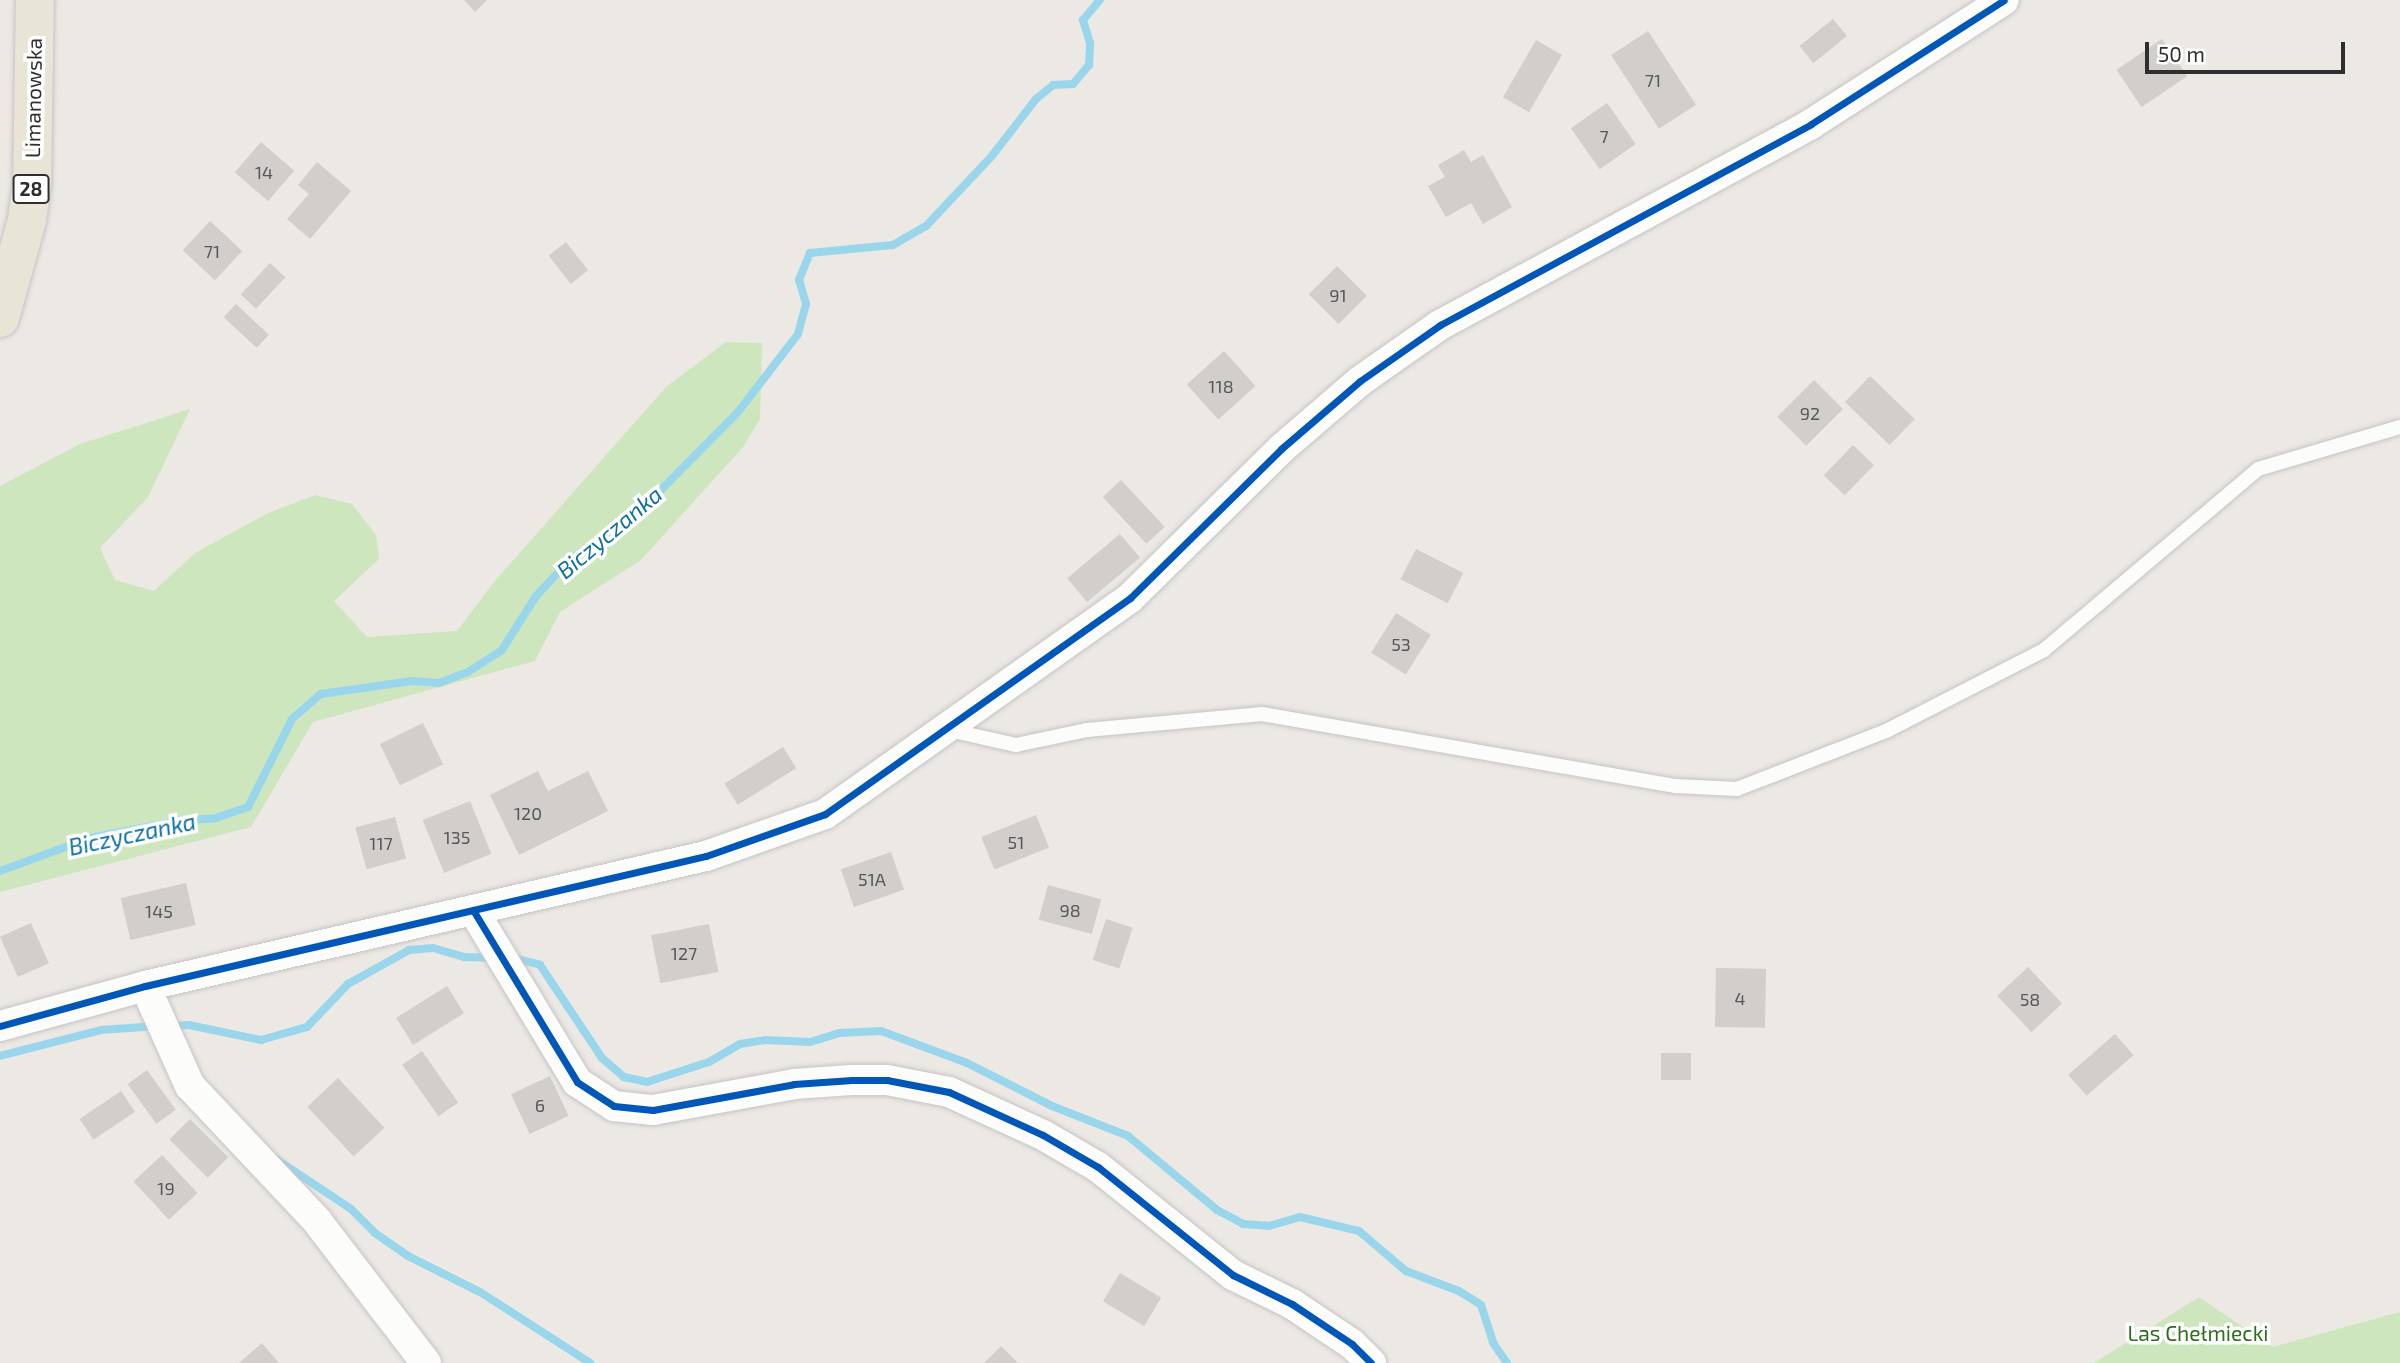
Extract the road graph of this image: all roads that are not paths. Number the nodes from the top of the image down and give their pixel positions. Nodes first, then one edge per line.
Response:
1 (35, 0) edge
2 (2004, 0) edge
3 (0, 318) edge
4 (2400, 427) edge
5 (949, 730) junction
6 (473, 910) junction
7 (145, 986) junction
8 (0, 1026) edge
9 (426, 1363) edge
10 (1371, 1363) edge

1 - 3 main road, Limanowska / 28
2 - 5 street
4 - 5 lane
5 - 6 street
6 - 7 street
6 - 10 street
7 - 8 street
7 - 9 street

